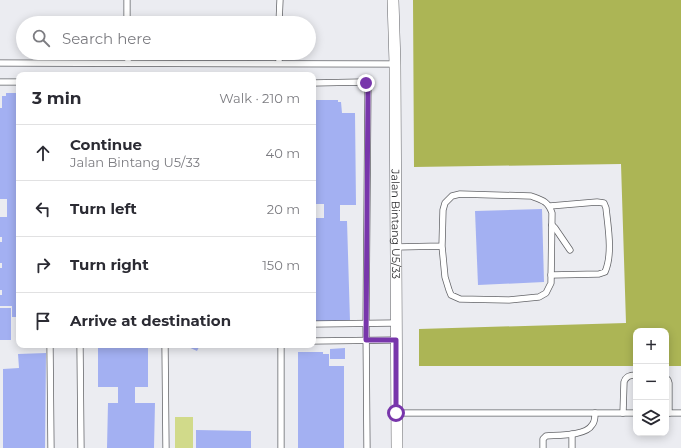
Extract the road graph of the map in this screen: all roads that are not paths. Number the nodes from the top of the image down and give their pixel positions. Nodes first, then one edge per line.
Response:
1 (127, 0) edge
2 (280, 0) edge
3 (393, 0) edge
4 (127, 16) edge
5 (279, 16) edge
6 (0, 63) edge
7 (128, 63) joint
8 (279, 63) joint
9 (395, 64) junction
10 (0, 82) edge
11 (16, 82) edge
12 (316, 83) edge
13 (550, 206) junction
14 (552, 225) junction
15 (442, 246) junction
16 (396, 247) junction
17 (570, 250) dead end
18 (551, 275) junction
19 (396, 323) junction
20 (316, 324) edge
21 (366, 324) junction
22 (366, 340) junction
23 (396, 340) junction
24 (316, 341) edge
25 (50, 348) edge
26 (80, 348) edge
27 (165, 348) edge
28 (281, 348) edge
29 (633, 375) edge
30 (396, 413) junction
31 (595, 413) junction
32 (623, 413) junction
33 (633, 413) edge
34 (669, 413) edge
35 (681, 413) edge
36 (572, 434) junction
37 (51, 448) edge
38 (81, 448) edge
39 (166, 448) edge
40 (281, 448) edge
41 (367, 448) edge
42 (397, 448) edge
43 (543, 448) edge
44 (572, 448) edge

1 - 4 lane
2 - 5 lane
3 - 9 street, Jalan Bintang U5/33
6 - 7 lane
7 - 8 lane
8 - 9 lane
9 - 16 street, Jalan Bintang U5/33
10 - 11 lane
12 - 21 lane
13 - 14 lane
13 - 15 lane
13 - 18 lane
14 - 17 lane
14 - 18 lane
15 - 16 lane
15 - 18 lane
16 - 19 street, Jalan Bintang U5/33
19 - 21 lane
19 - 23 street, Jalan Bintang U5/33
20 - 21 lane
21 - 22 lane
22 - 23 lane
22 - 24 lane
22 - 41 lane
23 - 30 street, Jalan Bintang U5/33
25 - 37 lane
26 - 38 lane
27 - 39 lane
28 - 40 lane
29 - 32 lane
30 - 31 lane
30 - 42 street, Jalan Bintang U5/33
31 - 32 lane
31 - 36 lane
32 - 33 lane
34 - 35 lane
36 - 43 lane
36 - 44 lane

